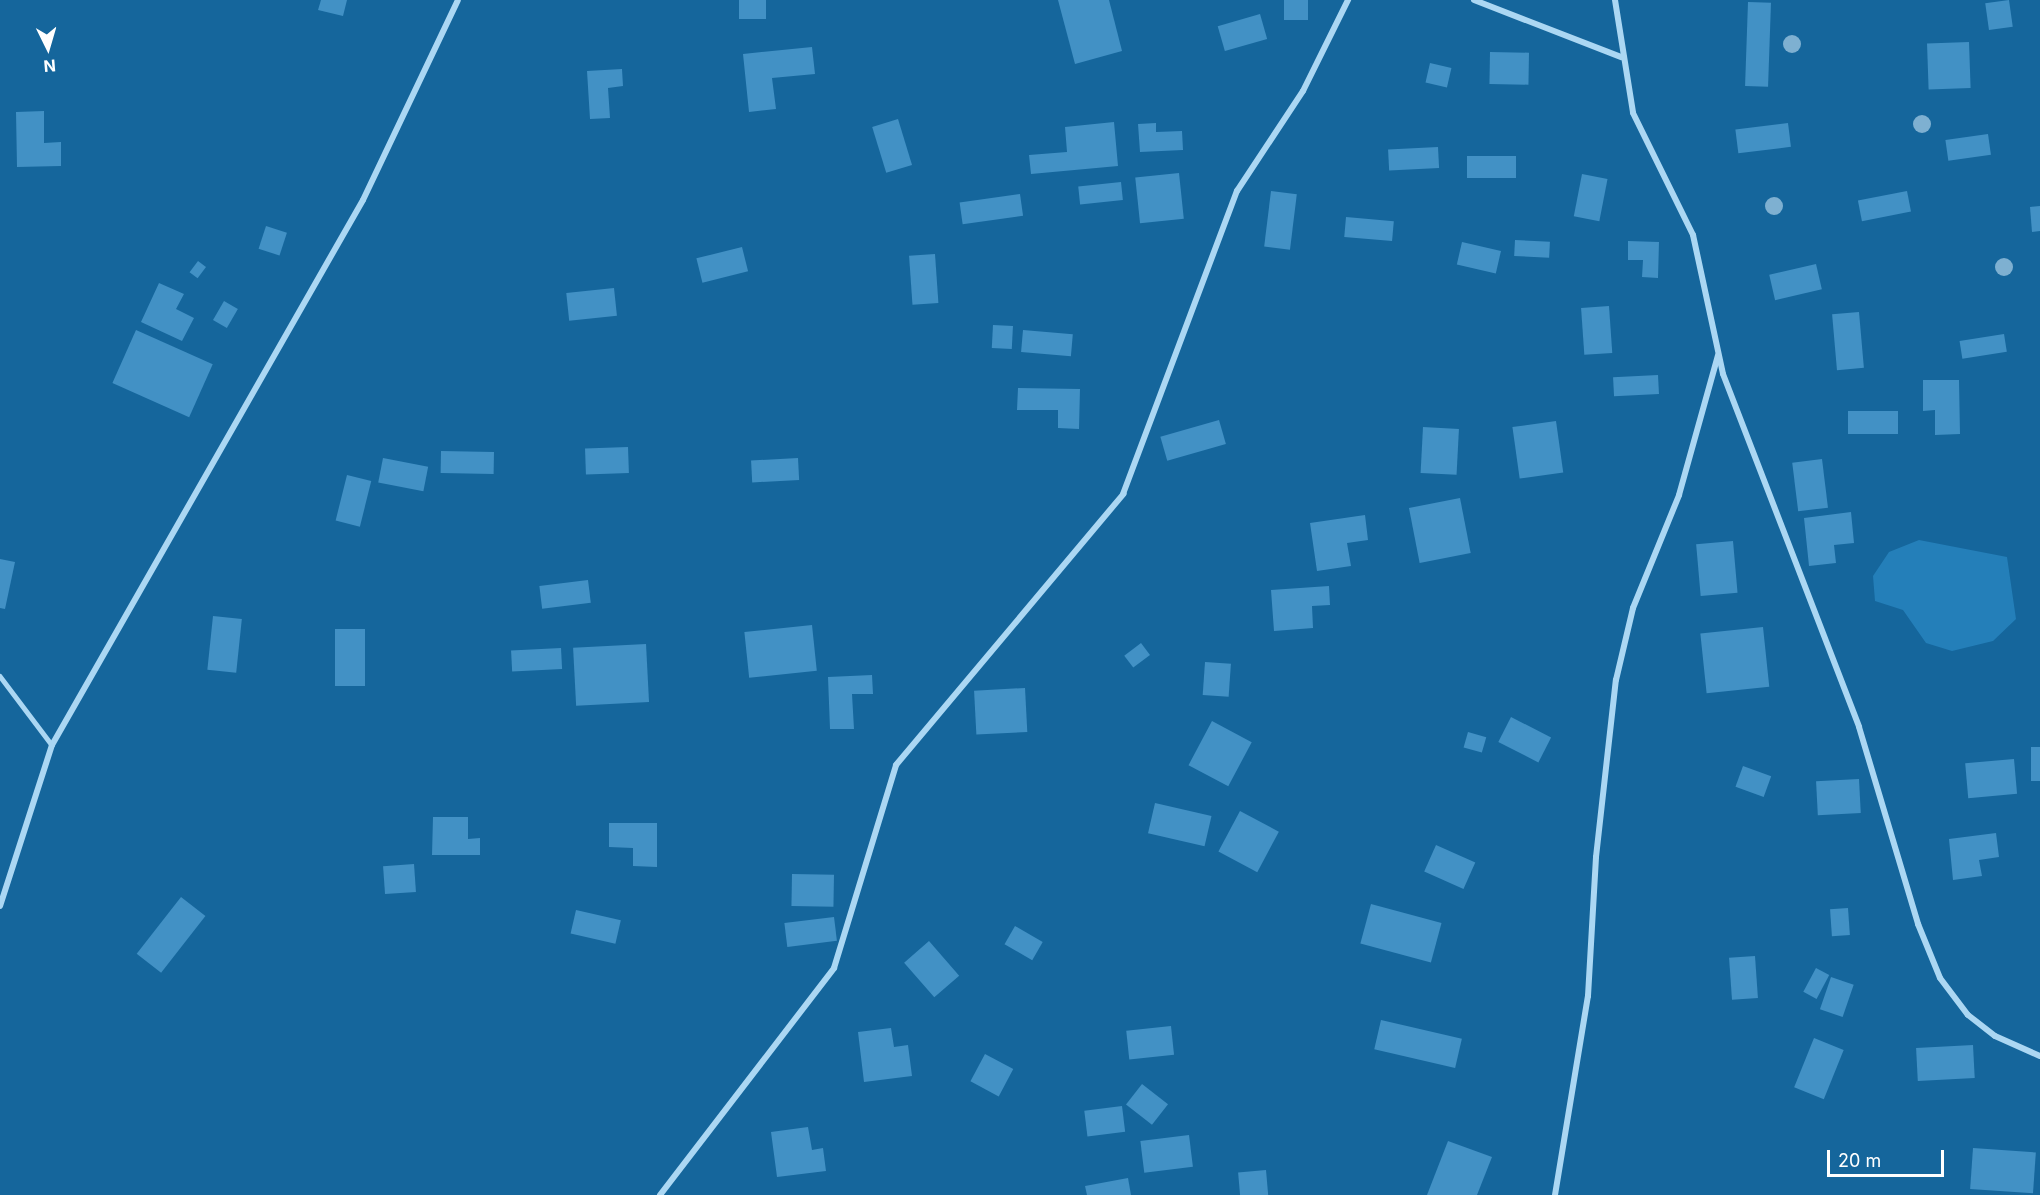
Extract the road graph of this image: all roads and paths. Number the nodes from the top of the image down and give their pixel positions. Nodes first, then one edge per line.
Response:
1 (458, 0) edge
2 (1348, 0) edge
3 (1474, 0) edge
4 (1615, 0) edge
5 (1621, 57) junction
6 (1719, 352) junction
7 (0, 676) edge
8 (52, 745) junction
9 (0, 906) edge
10 (2040, 1056) edge
11 (660, 1195) edge
12 (1555, 1195) edge

1 - 8 street
2 - 11 street
3 - 5 street
4 - 5 street
5 - 6 street
6 - 10 street
6 - 12 street
7 - 8 lane
8 - 9 street

